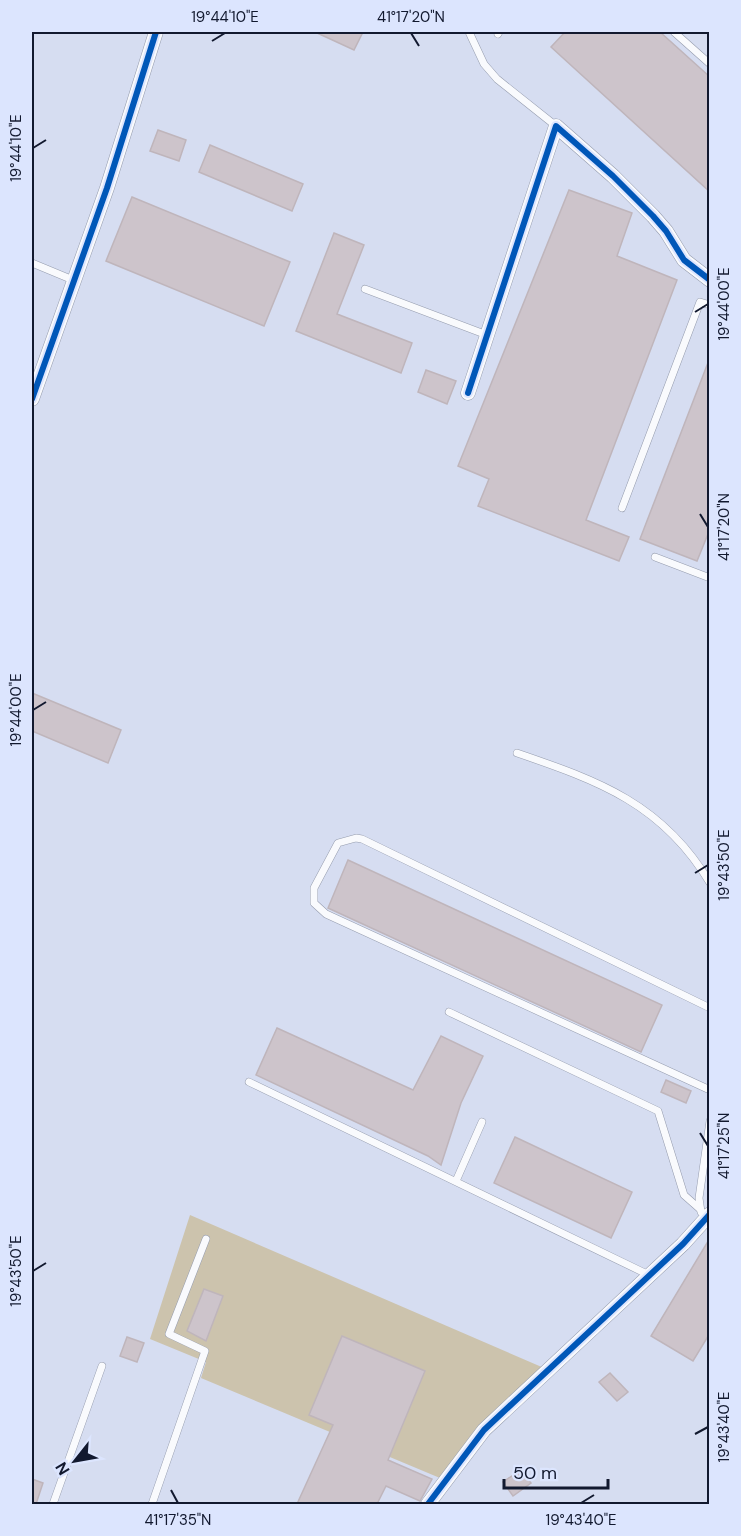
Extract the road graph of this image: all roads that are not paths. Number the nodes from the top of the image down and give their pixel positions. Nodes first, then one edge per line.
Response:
1 (156, 32) edge
2 (469, 32) edge
3 (674, 32) edge
4 (710, 64) edge
5 (556, 126) junction
6 (32, 263) edge
7 (73, 280) junction
8 (710, 280) edge
9 (365, 289) dead end
10 (710, 305) edge
11 (487, 335) junction
12 (468, 393) dead end
13 (32, 399) edge
14 (622, 508) dead end
15 (655, 557) dead end
16 (710, 578) edge
17 (517, 753) dead end
18 (710, 883) edge
19 (710, 1008) edge
20 (449, 1012) dead end
21 (249, 1082) dead end
22 (710, 1090) edge
23 (710, 1121) edge
24 (482, 1122) dead end
25 (456, 1181) junction
26 (704, 1216) edge
27 (206, 1239) dead end
28 (649, 1275) junction
29 (102, 1366) dead end
30 (53, 1504) edge
31 (152, 1504) edge
32 (428, 1504) edge

1 - 7 street
2 - 5 lane
3 - 4 lane
5 - 8 street
5 - 11 street
6 - 7 lane
7 - 13 street
9 - 11 lane
10 - 14 lane
11 - 12 street
15 - 16 lane
17 - 18 lane
19 - 22 lane
20 - 26 lane
21 - 25 lane
23 - 26 lane
24 - 25 lane
25 - 28 lane
26 - 28 street
27 - 31 lane
28 - 32 street
29 - 30 lane

